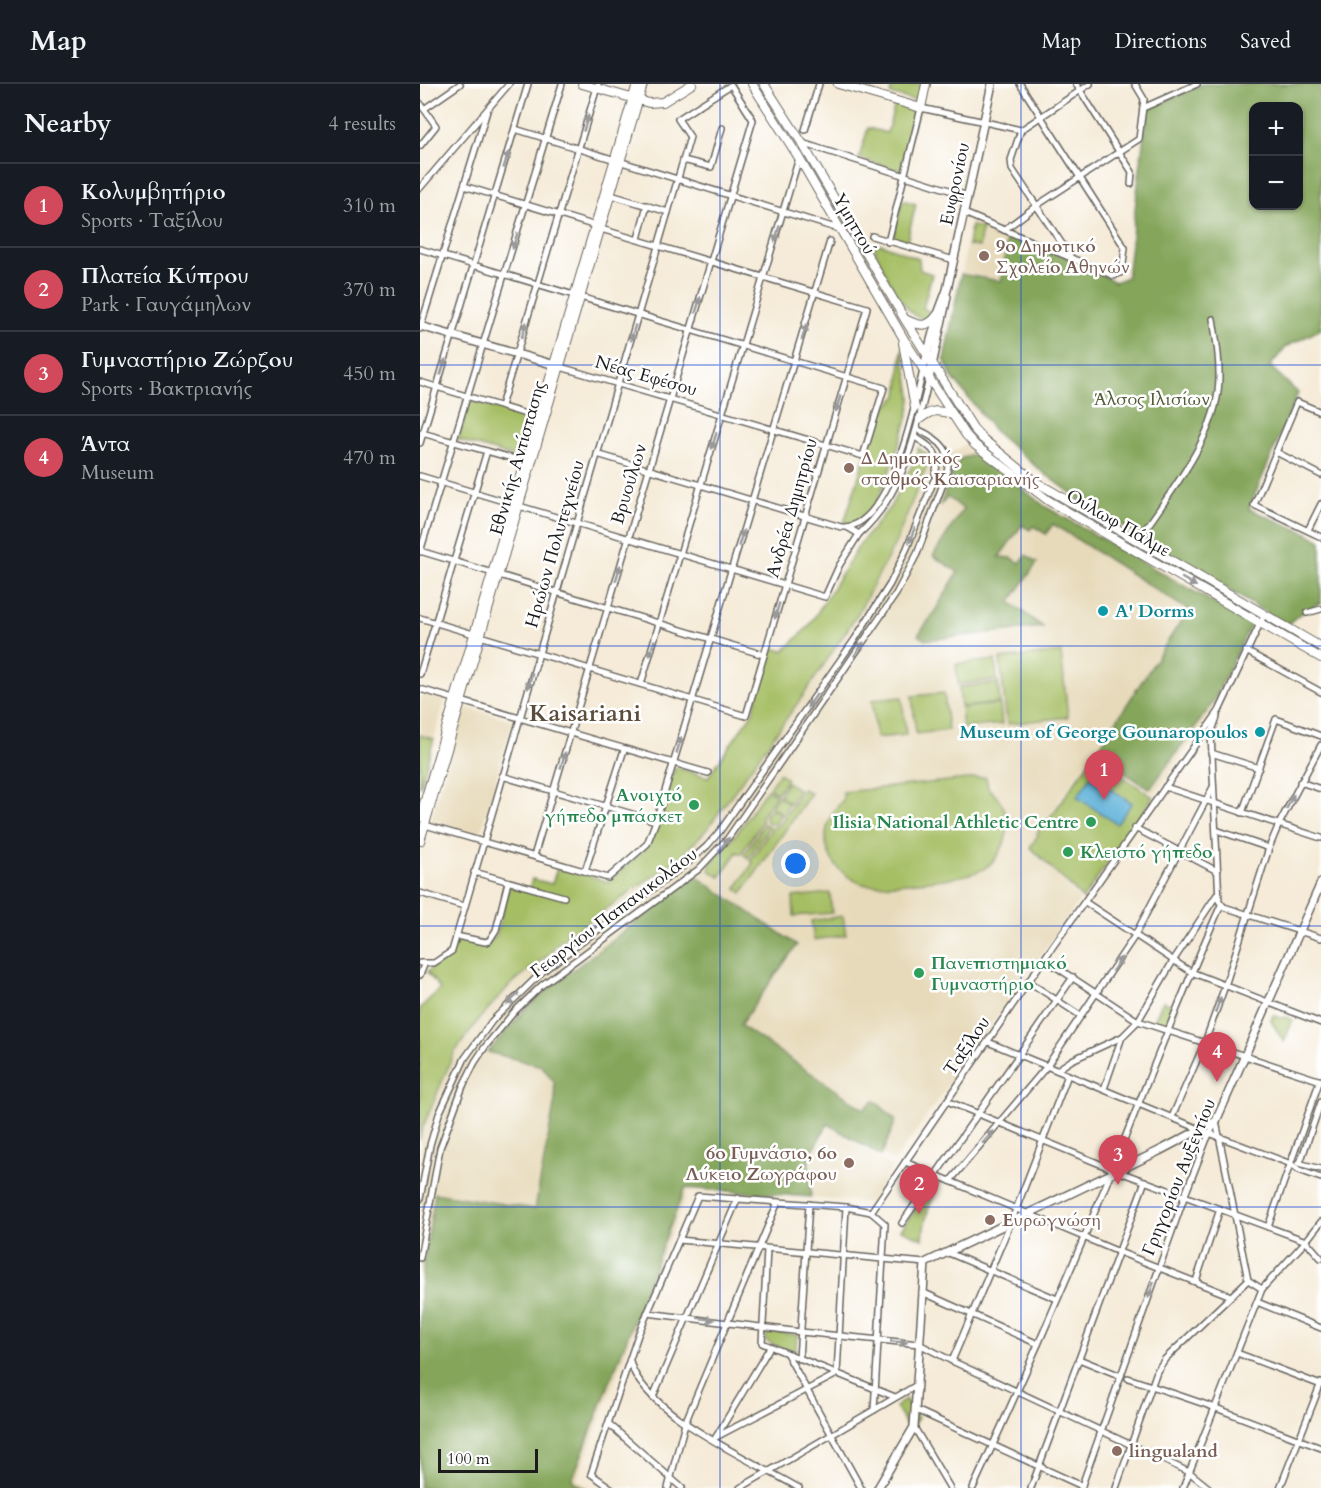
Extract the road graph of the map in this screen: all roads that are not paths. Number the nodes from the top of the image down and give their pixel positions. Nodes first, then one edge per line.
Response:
1 (460, 84) edge
2 (509, 84) edge
3 (528, 84) edge
4 (562, 84) edge
5 (582, 84) edge
6 (637, 84) edge
7 (643, 84) edge
8 (692, 84) edge
9 (752, 84) edge
10 (764, 84) edge
11 (819, 84) edge
12 (838, 84) edge
13 (926, 84) edge
14 (992, 84) edge
15 (1020, 84) edge
16 (1076, 84) edge
17 (1090, 84) edge
18 (1135, 84) edge
19 (1196, 84) edge
20 (731, 85) edge
21 (597, 86) edge
22 (1080, 91) junction
23 (635, 100) junction
24 (420, 104) edge
25 (921, 108) junction
26 (1143, 108) junction
27 (424, 109) junction
28 (487, 111) junction
29 (1041, 116) junction
30 (984, 122) junction
31 (722, 128) dead end
32 (515, 129) junction
33 (805, 130) dead end
34 (1021, 130) junction
35 (545, 139) junction
36 (802, 143) junction
37 (420, 146) edge
38 (578, 149) junction
39 (1119, 152) junction
40 (799, 158) junction
41 (683, 160) junction
42 (618, 161) junction
43 (904, 175) junction
44 (1080, 178) junction
45 (678, 179) junction
46 (1131, 184) dead end
47 (464, 186) junction
48 (420, 188) edge
49 (611, 195) junction
50 (731, 195) junction
51 (495, 196) junction
52 (968, 196) junction
53 (526, 205) junction
54 (647, 205) junction
55 (1036, 206) junction
56 (668, 212) junction
57 (783, 212) junction
58 (964, 213) junction
59 (558, 214) junction
60 (599, 227) junction
61 (839, 229) junction
62 (1004, 230) junction
63 (872, 236) dead end
64 (638, 239) junction
65 (830, 241) dead end
66 (888, 242) junction
67 (658, 246) junction
68 (420, 249) edge
69 (443, 256) junction
70 (1071, 257) junction
71 (954, 260) junction
72 (711, 261) junction
73 (474, 265) junction
74 (505, 274) junction
75 (764, 277) junction
76 (538, 284) junction
77 (947, 290) junction
78 (815, 292) junction
79 (578, 296) junction
80 (638, 314) junction
81 (938, 314) junction
82 (904, 318) junction
83 (1213, 319) dead end
84 (420, 327) edge
85 (691, 330) junction
86 (453, 335) junction
87 (901, 335) junction
88 (484, 344) junction
89 (743, 346) junction
90 (517, 354) junction
91 (927, 354) junction
92 (795, 361) junction
93 (933, 365) junction
94 (557, 366) junction
95 (923, 370) junction
96 (846, 377) junction
97 (929, 379) junction
98 (420, 382) edge
99 (618, 384) junction
100 (437, 387) junction
101 (468, 396) junction
102 (670, 399) junction
103 (501, 406) junction
104 (915, 408) junction
105 (1321, 412) edge
106 (722, 414) junction
107 (952, 414) junction
108 (539, 418) junction
109 (920, 419) junction
110 (917, 429) junction
111 (774, 430) junction
112 (422, 433) edge
113 (915, 437) junction
114 (454, 442) junction
115 (420, 443) edge
116 (826, 445) junction
117 (487, 451) junction
118 (1276, 452) junction
119 (597, 454) junction
120 (526, 462) junction
121 (649, 469) junction
122 (1321, 475) edge
123 (420, 476) edge
124 (441, 482) junction
125 (701, 485) junction
126 (474, 492) junction
127 (753, 500) junction
128 (1321, 504) edge
129 (516, 505) junction
130 (1321, 512) edge
131 (805, 516) junction
132 (577, 523) junction
133 (847, 527) junction
134 (1308, 530) junction
135 (859, 534) junction
136 (1321, 537) edge
137 (628, 539) junction
138 (1138, 540) junction
139 (420, 551) edge
140 (680, 554) junction
141 (453, 562) junction
142 (732, 570) junction
143 (496, 574) junction
144 (785, 586) junction
145 (556, 592) junction
146 (608, 608) junction
147 (1321, 609) edge
148 (1307, 613) dead end
149 (420, 618) edge
150 (1262, 619) junction
151 (435, 623) junction
152 (660, 624) junction
153 (477, 635) junction
154 (711, 639) junction
155 (1321, 647) edge
156 (1246, 651) junction
157 (538, 654) junction
158 (764, 655) junction
159 (1321, 658) edge
160 (590, 669) junction
161 (420, 674) edge
162 (641, 684) junction
163 (420, 689) edge
164 (1321, 692) edge
165 (692, 700) junction
166 (458, 701) junction
167 (1219, 711) junction
168 (519, 718) junction
169 (571, 733) junction
170 (1321, 736) edge
171 (1321, 745) edge
172 (624, 750) junction
173 (1211, 753) junction
174 (673, 763) junction
175 (1259, 768) junction
176 (708, 773) dead end
177 (502, 776) junction
178 (1300, 782) junction
179 (1165, 787) junction
180 (1213, 787) junction
181 (1321, 789) edge
182 (553, 791) junction
183 (1205, 801) junction
184 (1214, 804) junction
185 (606, 807) junction
186 (1242, 813) junction
187 (422, 821) edge
188 (656, 821) junction
189 (1279, 824) junction
190 (1136, 828) junction
191 (1216, 830) junction
192 (1321, 838) edge
193 (420, 841) edge
194 (482, 841) junction
195 (1269, 848) junction
196 (1179, 850) junction
197 (534, 856) junction
198 (585, 871) junction
199 (1217, 871) junction
200 (474, 872) junction
201 (508, 882) junction
202 (1321, 884) edge
203 (420, 893) edge
204 (1218, 893) junction
205 (564, 897) dead end
206 (1085, 902) junction
207 (464, 906) junction
208 (1222, 906) junction
209 (1247, 913) junction
210 (1300, 931) junction
211 (1136, 935) junction
212 (456, 936) junction
213 (1321, 938) edge
214 (1044, 959) junction
215 (1173, 961) junction
216 (422, 964) edge
217 (1191, 972) junction
218 (420, 975) edge
219 (1073, 977) junction
220 (1029, 982) junction
221 (1225, 986) junction
222 (1097, 992) junction
223 (1057, 1000) junction
224 (1268, 1003) junction
225 (1081, 1016) junction
226 (1138, 1021) junction
227 (1321, 1023) edge
228 (1168, 1029) junction
229 (1122, 1037) junction
230 (988, 1042) junction
231 (1205, 1042) junction
232 (1019, 1054) junction
233 (1245, 1056) junction
234 (1047, 1066) junction
235 (1057, 1070) junction
236 (1068, 1075) junction
237 (1321, 1080) edge
238 (1104, 1089) junction
239 (947, 1101) junction
240 (1321, 1102) edge
241 (1138, 1104) junction
242 (978, 1114) junction
243 (1172, 1117) junction
244 (1216, 1121) junction
245 (1000, 1123) junction
246 (1202, 1130) junction
247 (1209, 1133) junction
248 (1219, 1137) junction
249 (1044, 1141) junction
250 (905, 1162) junction
251 (1300, 1163) junction
252 (1291, 1164) junction
253 (1321, 1169) edge
254 (1113, 1172) junction
255 (934, 1175) junction
256 (1321, 1178) edge
257 (950, 1181) junction
258 (1145, 1181) junction
259 (1185, 1195) junction
260 (738, 1198) junction
261 (420, 1199) edge
262 (778, 1202) junction
263 (809, 1204) junction
264 (846, 1207) junction
265 (1017, 1209) junction
266 (1220, 1209) junction
267 (871, 1212) junction
268 (1029, 1214) junction
269 (1235, 1214) junction
270 (1011, 1222) junction
271 (1321, 1222) edge
272 (902, 1223) dead end
273 (1268, 1227) junction
274 (1083, 1237) junction
275 (679, 1240) junction
276 (1306, 1241) junction
277 (719, 1243) junction
278 (759, 1248) junction
279 (767, 1249) junction
280 (806, 1252) junction
281 (1119, 1252) junction
282 (949, 1253) junction
283 (844, 1256) junction
284 (420, 1258) edge
285 (1321, 1258) edge
286 (883, 1259) junction
287 (925, 1263) junction
288 (1159, 1267) junction
289 (990, 1271) junction
290 (1248, 1280) junction
291 (1196, 1281) junction
292 (1262, 1289) junction
293 (922, 1292) junction
294 (1231, 1296) junction
295 (1057, 1299) junction
296 (1257, 1302) junction
297 (647, 1313) junction
298 (972, 1314) junction
299 (688, 1317) junction
300 (727, 1322) junction
301 (763, 1327) junction
302 (1321, 1328) edge
303 (801, 1332) junction
304 (839, 1336) junction
305 (878, 1340) junction
306 (919, 1344) junction
307 (1038, 1344) junction
308 (770, 1347) junction
309 (1238, 1353) junction
310 (787, 1354) junction
311 (630, 1359) junction
312 (799, 1359) junction
313 (1079, 1359) junction
314 (952, 1361) junction
315 (837, 1374) junction
316 (1121, 1376) junction
317 (1128, 1378) dead end
318 (1321, 1384) edge
319 (917, 1385) junction
320 (1152, 1386) junction
321 (875, 1389) junction
322 (807, 1390) junction
323 (1017, 1392) junction
324 (653, 1397) junction
325 (895, 1397) junction
326 (1216, 1408) junction
327 (874, 1410) junction
328 (916, 1410) junction
329 (1060, 1411) junction
330 (685, 1423) junction
331 (609, 1424) junction
332 (914, 1427) junction
333 (1101, 1431) junction
334 (832, 1434) junction
335 (715, 1439) junction
336 (1300, 1440) junction
337 (993, 1445) junction
338 (1132, 1446) junction
339 (1321, 1448) edge
340 (1039, 1467) junction
341 (770, 1471) junction
342 (1189, 1472) junction
343 (670, 1478) junction
344 (1081, 1487) edge
345 (1282, 1487) edge
346 (611, 1488) edge
347 (668, 1488) edge
348 (682, 1488) edge
349 (740, 1488) edge
350 (799, 1488) edge
351 (861, 1488) edge
352 (878, 1488) edge
353 (950, 1488) edge
354 (973, 1488) edge
355 (1031, 1488) edge
356 (1116, 1488) edge
357 (1183, 1488) edge
358 (1209, 1488) edge

1 - 27 street
2 - 28 street
3 - 32 street
4 - 35 street
5 - 21 main road
6 - 23 main road, Εθνικής Αντίστασης
7 - 23 main road, Εθνικής Αντίστασης
8 - 23 main road
9 - 40 main road, Υμηττού
10 - 36 main road, Υμηττού
11 - 33 street
12 - 25 main road
13 - 25 main road
14 - 30 street, Ευφρονίου
15 - 29 street
16 - 22 street
17 - 22 street
18 - 26 street
19 - 26 street
20 - 41 street, Ηρώων Πολυτεχνείου
20 - 50 street, Βρυούλων
21 - 23 main road
38 -> 21 street
22 - 29 street
22 - 39 street
23 - 42 main road, Εθνικής Αντίστασης
24 - 27 street
25 - 30 street
25 - 43 street
26 - 39 street
27 - 37 street
28 - 47 street
28 - 48 street
29 - 34 street
29 - 44 street
30 - 34 street
30 - 52 street, Ευφρονίου
31 - 41 street
32 - 35 street
51 -> 32 street
34 - 55 street
35 - 38 street
35 - 53 street
36 - 43 street
36 - 82 main road, Υμηττού
38 - 42 street
38 - 59 street
39 - 44 street
39 - 46 street
40 - 57 street
40 - 61 main road, Υμηττού
41 - 45 street, Ηρώων Πολυτεχνείου
42 - 45 street
42 - 49 main road, Εθνικής Αντίστασης
42 - 60 main road, Εθνικής Αντίστασης
43 - 52 street
43 - 66 street
44 - 55 street
44 - 70 street
45 - 50 street
45 - 56 street, Ηρώων Πολυτεχνείου
47 - 51 street
47 - 69 street
49 - 54 street
49 - 60 main road, Εθνικής Αντίστασης
50 - 57 street
50 - 72 street, Βρυούλων
51 - 53 street
51 - 73 street
52 - 58 street, Ευφρονίου
53 - 59 street
53 -> 74 street
54 - 56 street
54 - 64 street
55 - 62 street
55 - 70 street
56 - 67 street, Ηρώων Πολυτεχνείου
57 - 61 street
57 -> 75 street
58 - 62 street
58 - 71 street, Ευφρονίου
59 - 60 street
59 - 76 street
60 - 64 street
60 - 79 main road, Εθνικής Αντίστασης
61 - 87 main road, Υμηττού
62 - 70 street
63 - 66 street
64 - 67 street
65 - 78 street
66 - 71 street
67 - 72 street
67 - 80 street, Ηρώων Πολυτεχνείου
68 - 69 street
69 - 73 street
69 - 84 street
71 - 77 street, Ευφρονίου
72 - 75 street
85 -> 72 street, Βρυούλων
73 - 74 street
73 - 86 street
74 - 76 street
74 - 88 street
75 - 78 street
75 - 89 street
76 - 79 street
90 -> 76 street
77 - 81 street, Ευφρονίου
77 - 93 street, Ευφρονίου
92 -> 78 street
78 - 96 street, Ανδρέα Δημητρίου
79 - 80 street
79 - 94 main road, Εθνικής Αντίστασης
80 - 85 street
80 -> 99 street, Ηρώων Πολυτεχνείου
81 - 82 main road
81 - 91 street, Ευφρονίου
82 - 91 main road, Υμηττού
83 - 138 street
84 - 86 street, Νέας Εφέσου
85 - 89 street
85 - 102 street, Βρυούλων
86 - 88 street, Νέας Εφέσου
100 -> 86 street
87 - 95 main road, Υμηττού
87 - 104 main road
88 - 90 street, Νέας Εφέσου
88 - 101 street
89 - 92 street
89 - 106 street
90 - 94 street, Νέας Εφέσου
90 - 103 street
91 - 93 main road, Ούλωφ Πάλμε
91 - 95 street, Ευφρονίου
92 - 96 street
92 - 111 street
93 - 97 street, Ευφρονίου
93 - 138 main road, Ούλωφ Πάλμε
94 - 99 street, Νέας Εφέσου
94 - 108 main road, Εθνικής Αντίστασης
94 - 129 main road, Εθνικής Αντίστασης
95 - 97 main road, Υμηττού
95 - 104 street
96 -> 116 street, Ανδρέα Δημητρίου
96 - 116 street, Νέας Εφέσου
97 - 107 main road, Ούλωφ Πάλμε
97 - 109 street
98 - 100 street
99 - 102 street, Νέας Εφέσου
99 - 119 street, Ηρώων Πολυτεχνείου
100 - 101 street
100 - 112 street
101 - 103 street
101 - 114 street
102 - 106 street, Νέας Εφέσου
102 - 121 street, Βρυούλων
103 - 108 street
104 - 133 street
105 - 118 street
106 - 111 street, Νέας Εφέσου
106 -> 125 street
107 - 109 main road
107 -> 150 main road, Ούλωφ Πάλμε
108 - 120 main road, Εθνικής Αντίστασης
109 - 110 street
110 - 113 street
284 -> 110 street, Γεωργίου Παπανικολάου
111 - 116 street, Νέας Εφέσου
111 - 127 street
112 - 114 street
112 - 115 street
113 - 135 street
113 -> 261 street, Γεωργίου Παπανικολάου
114 - 117 street
114 - 124 street
116 - 131 street, Ανδρέα Δημητρίου
117 - 120 street
117 - 126 street
118 - 122 street
118 - 134 street
119 - 121 street
119 - 132 street, Ηρώων Πολυτεχνείου
120 - 129 main road, Εθνικής Αντίστασης
121 - 125 street
121 - 137 street, Βρυούλων
123 - 124 street
124 - 126 street
124 - 139 street
125 - 127 street
125 - 140 street
126 - 129 street
126 - 141 street
127 - 131 street
142 -> 127 street
128 - 134 street
129 - 132 street
129 - 143 main road, Εθνικής Αντίστασης
130 - 134 street
131 - 133 street
131 - 144 street, Ανδρέα Δημητρίου
132 - 137 street
132 - 145 street, Ηρώων Πολυτεχνείου
133 - 135 street
134 - 136 street
135 - 144 street
137 - 140 street
146 -> 137 street, Βρυούλων
138 - 150 main road, Ούλωφ Πάλμε
139 - 141 street
140 - 142 street
140 - 152 street
141 - 143 street
141 - 151 street
142 - 144 street
142 - 154 street
143 - 145 street
143 - 153 main road, Εθνικής Αντίστασης
144 -> 158 street, Ανδρέα Δημητρίου
145 - 146 street
145 - 157 street, Ηρώων Πολυτεχνείου
146 - 152 street
146 - 160 street, Βρυούλων
147 - 148 street
149 - 151 street
150 - 155 main road, Ούλωφ Πάλμε
150 - 156 street, Ταξίλου
150 - 159 main road, Ούλωφ Πάλμε
151 - 153 street
151 - 161 street
152 - 154 street
152 -> 162 street
153 - 157 street
153 - 166 main road, Εθνικής Αντίστασης
154 - 158 street
154 - 165 street
156 - 164 street
156 - 167 street, Ταξίλου
157 - 160 street
157 -> 168 street, Ηρώων Πολυτεχνείου
158 - 165 street, Ανδρέα Δημητρίου
160 - 162 street
160 - 169 street, Βρυούλων
162 - 165 street
163 - 166 street
174 -> 165 street
166 - 168 street
166 - 187 main road, Εθνικής Αντίστασης
167 - 173 street
167 - 179 street, Ταξίλου
168 - 169 street
168 - 177 street, Ηρώων Πολυτεχνείου
169 - 172 street
182 -> 169 street, Βρυούλων
170 - 175 street
171 - 178 street
172 - 174 street
172 - 185 street
173 - 175 street
173 - 180 street
174 - 176 street
174 - 188 street
175 - 186 street
177 - 182 street
177 - 194 street, Ηρώων Πολυτεχνείου
178 - 181 street
189 -> 178 street
179 - 183 street
179 - 190 street, Ταξίλου
180 - 183 street
180 - 184 street
182 - 185 street
182 - 197 street, Βρυούλων
183 - 184 street
183 - 196 street
184 - 186 street
184 - 191 street
185 - 188 street
185 - 198 street
186 - 189 street
187 - 193 main road, Εθνικής Αντίστασης
187 - 194 street
188 - 198 street
189 - 192 street
189 - 195 street
190 - 196 street
190 - 206 street, Ταξίλου
191 - 195 street
191 - 199 street
194 - 197 street
194 - 200 street, Ηρώων Πολυτεχνείου
195 - 209 street
196 - 199 street
196 - 211 street
197 - 198 street
199 - 204 street
200 - 201 street
200 - 207 street, Ηρώων Πολυτεχνείου
201 - 205 street
201 - 212 street
202 - 210 street, Γρηγορίου Αυξεντίου
203 - 207 street
204 - 208 street
204 - 215 street
206 - 211 street
206 - 214 street, Ταξίλου
207 - 212 street, Ηρώων Πολυτεχνείου
208 - 209 street
208 - 217 street
209 - 210 street
209 - 221 street
210 - 213 street
210 - 224 street, Γρηγορίου Αυξεντίου
211 - 215 street
222 -> 211 street
212 - 216 street, Ηρώων Πολυτεχνείου
214 - 219 street
214 - 220 street, Ταξίλου
215 - 217 street
215 - 226 street
216 - 218 street
217 - 221 street
217 - 228 street
219 - 222 street
219 - 223 street
220 - 223 street
220 - 230 street, Ταξίλου
221 - 224 street
231 -> 221 street
222 - 225 street
222 - 226 street
223 - 225 street
223 - 232 street
224 - 227 street
224 - 233 street, Γρηγορίου Αυξεντίου
225 - 234 street
226 - 228 street
226 - 229 street
228 - 231 street
228 - 241 street
229 - 235 street
229 - 238 street
230 - 232 street
230 - 239 street, Ταξίλου
231 - 233 street
231 - 243 street
232 - 234 street
232 - 242 street
233 - 237 street
233 - 244 street, Γρηγορίου Αυξεντίου
234 - 235 street
234 - 245 street
235 - 236 street
236 - 238 street
236 - 249 street
237 - 252 street
238 - 241 street
239 - 242 street
239 - 250 street, Ταξίλου
240 - 251 street
241 - 243 street
241 - 254 street
242 - 245 street
242 - 255 street
243 - 246 street
244 - 246 street
244 - 247 street, Γρηγορίου Αυξεντίου
244 - 248 street
245 - 249 street
257 -> 245 street
246 - 247 street
246 - 254 street
247 - 248 street
247 - 259 street, Γρηγορίου Αυξεντίου
248 - 252 street
248 - 269 street
249 - 254 street
249 - 265 street
250 - 255 street
250 - 267 street, Ταξίλου
251 - 252 street
251 - 253 street
252 - 256 street
252 - 273 street
254 - 258 street
254 - 268 street
254 - 274 street
255 - 257 street
255 - 272 street
257 - 265 street
258 - 259 street
258 - 281 street
259 - 266 street
259 - 288 street, Γρηγορίου Αυξεντίου
260 - 262 street
260 - 275 street
260 - 277 street
262 - 263 street
262 - 278 street
263 - 264 street
263 - 280 street
264 - 267 street
264 - 283 street
265 - 268 street
265 - 270 street
266 - 269 street
266 - 291 street
267 - 286 street
268 - 270 street
268 - 274 street
269 - 273 street
269 - 290 street
270 - 282 street
270 - 289 street
271 - 276 street
273 - 276 street
274 - 281 street
274 - 295 street
275 - 277 street
275 - 297 street
276 - 285 street
276 - 292 street
277 - 278 street
277 - 299 street
278 - 279 street
278 - 300 street
279 - 280 street
279 - 301 street
280 - 283 street
280 - 303 street
281 - 288 street
281 - 313 street
282 - 287 street
282 - 289 street
283 - 286 street
283 - 304 street
286 - 287 street
286 - 305 street
287 - 293 street
288 - 291 street
288 -> 316 street, Γρηγορίου Αυξεντίου
289 - 295 street
289 - 298 street
290 - 292 street
290 - 294 street
291 - 294 street
292 - 296 street
293 - 298 street
293 - 306 street
294 - 320 street
295 - 307 street
296 - 302 street
296 - 309 street
297 - 299 street
297 - 311 street
298 - 307 street
298 - 314 street
299 -> 300 street
299 - 324 street
300 - 301 street
300 - 330 street
301 - 303 street
301 - 308 street
303 - 304 street
303 - 312 street
304 - 305 street
304 - 315 street
305 -> 306 street
305 - 321 street
306 - 314 street
306 - 319 street
307 - 323 street
308 - 310 street
308 - 335 street
309 - 318 street
309 - 326 street
310 - 312 street
310 - 322 street
311 - 324 street
311 - 331 street
312 - 315 street
313 - 316 street
313 - 329 street
314 - 323 street
315 - 321 street
315 - 322 street
316 - 333 street, Γρηγορίου Αυξεντίου
317 - 320 street
318 - 336 street
319 - 325 street
319 - 328 street
320 - 326 street
320 - 338 street
321 - 325 street
321 - 327 street
322 - 334 street
322 - 335 street
323 - 329 street
323 - 337 street
324 - 330 street
325 - 327 street
326 - 336 street
326 - 342 street
327 - 334 street
328 - 332 street
328 - 337 street
329 - 333 street
329 - 340 street
330 - 335 street
330 - 343 street
331 - 343 street
331 - 346 street
332 - 352 street
332 - 353 street
333 - 338 street
333 - 344 street, Γρηγορίου Αυξεντίου
334 - 341 street
334 - 351 street
335 - 341 street
336 - 339 street
336 - 345 street
337 - 340 street
337 - 354 street
338 - 342 street
338 - 356 street
340 - 344 street
340 - 355 street
341 - 349 street
341 - 350 street
342 - 357 street
342 - 358 street
343 - 347 street
343 - 348 street

